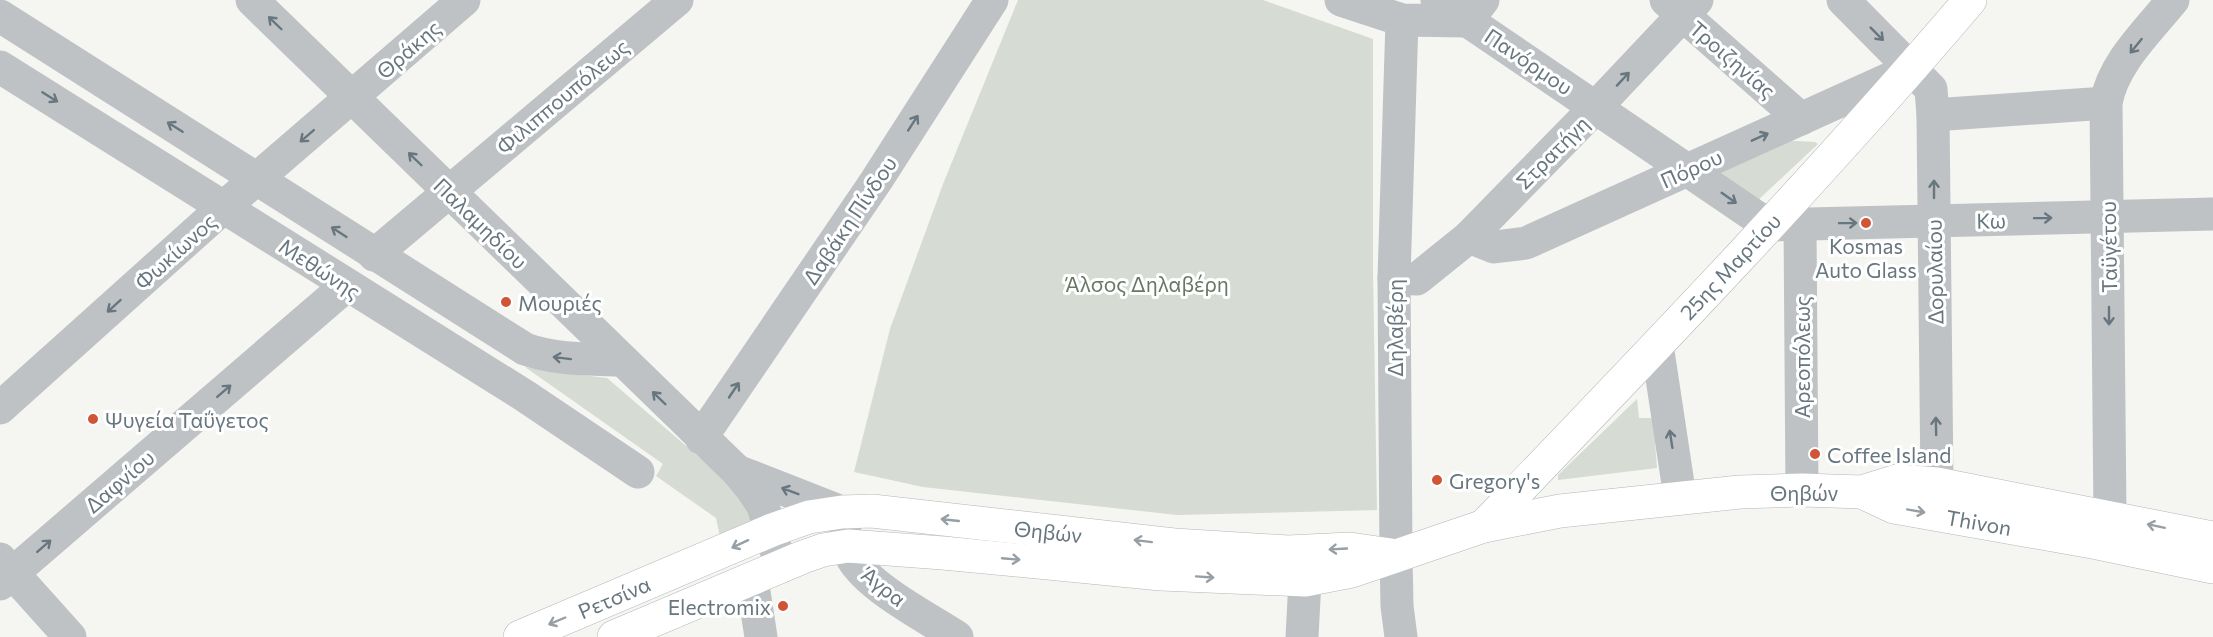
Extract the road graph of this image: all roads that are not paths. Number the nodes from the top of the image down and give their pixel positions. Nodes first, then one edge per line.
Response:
1 (252, 0) edge
2 (464, 0) edge
3 (993, 0) edge
4 (1341, 0) edge
5 (1437, 0) edge
6 (1843, 0) edge
7 (1970, 0) edge
8 (2173, 0) edge
9 (660, 5) edge
10 (1682, 5) edge
11 (1475, 10) edge
12 (0, 16) edge
13 (1402, 20) junction
14 (0, 67) edge
15 (1911, 69) junction
16 (352, 98) junction
17 (2106, 103) junction
18 (1596, 107) junction
19 (1933, 115) junction
20 (1801, 118) junction
21 (1688, 170) junction
22 (258, 179) junction
23 (448, 191) junction
24 (225, 206) junction
25 (2213, 214) edge
26 (2108, 217) junction
27 (1934, 221) junction
28 (1768, 225) junction
29 (1800, 225) junction
30 (1469, 237) junction
31 (374, 255) junction
32 (1394, 278) junction
33 (346, 285) junction
34 (1657, 345) junction
35 (621, 360) junction
36 (0, 408) edge
37 (701, 438) junction
38 (736, 471) junction
39 (638, 472) dead end
40 (1937, 484) junction
41 (1802, 490) junction
42 (1862, 492) junction
43 (1680, 497) junction
44 (842, 512) junction
45 (2110, 516) junction
46 (1484, 526) junction
47 (771, 530) junction
48 (2213, 538) edge
49 (848, 546) junction
50 (1396, 556) junction
51 (708, 558) joint
52 (2213, 567) edge
53 (4, 572) edge
54 (767, 573) junction
55 (1305, 580) junction
56 (910, 607) junction
57 (70, 637) edge
58 (520, 637) edge
59 (614, 637) edge
60 (761, 637) edge
61 (928, 637) edge
62 (957, 637) edge
63 (1302, 637) edge
64 (1401, 637) edge

16 -> 1 street, Παλαμηδίου
2 - 16 street, Θράκης
37 -> 3 street, Δαβάκη Πίνδου
4 - 13 street
5 - 11 street, Πανόρμου
6 -> 15 street, Δορυλαίου
7 - 15 main road, 25ης Μαρτίου
8 -> 17 street, Ταϋγέτου
9 - 23 street, Φιλιππουπόλεως
18 -> 10 street, Στρατήγη
10 - 20 street, Τροιζηνίας
11 - 13 street
11 - 18 street, Πανόρμου
22 -> 12 street, Μεθώνης
13 - 32 street, Δηλαβέρη
14 -> 24 street, Μεθώνης
15 - 19 street, Δορυλαίου
15 - 20 street, Πόρου
15 - 28 main road, 25ης Μαρτίου
16 -> 22 street, Φωκίωνος
23 -> 16 street, Παλαμηδίου
17 - 19 street
17 - 26 street, Ταϋγέτου
18 - 21 street, Πανόρμου
18 - 30 street, Στρατήγη
27 -> 19 street, Δορυλαίου
21 -> 20 street, Πόρου
21 -> 28 street, Πανόρμου
21 - 30 street, Πόρου
22 - 24 street, Φωκίωνος
31 -> 22 street, Μεθώνης
23 - 31 street
23 - 35 street, Παλαμηδίου
24 - 33 street, Μεθώνης
24 -> 36 street, Φωκίωνος
25 - 26 street, Κω
27 -> 26 street, Κω
26 -> 45 street, Ταϋγέτου
29 -> 27 street, Κω
40 -> 27 street, Δορυλαίου
28 - 29 street, Κω
28 - 34 main road, 25ης Μαρτίου
29 - 41 street, Αρεοπόλεως
30 - 32 street, Στρατήγη
35 -> 31 street, Μεθώνης
32 - 50 street, Δηλαβέρη
33 - 39 street, Μεθώνης
53 -> 33 street, Δαφνίου
43 -> 34 street
34 - 46 main road, 25ης Μαρτίου
37 -> 35 street, Παλαμηδίου
37 - 38 street, Παλαμηδίου
44 -> 38 street, Παλαμηδίου
38 - 47 street, Παλαμηδίου
40 - 42 main road, Θηβών
40 - 45 main road, Θηβών
41 - 42 main road, Θηβών
41 - 43 main road, Θηβών
42 -> 52 main road, Thivon
43 - 46 main road, Θηβών
44 - 47 main road, Θηβών
44 - 49 street, Άγρα
50 -> 44 main road, Θηβών
48 -> 45 main road, Θηβών
46 - 50 main road, Θηβών
47 -> 51 main road, Θηβών
47 - 54 street, Παλαμηδίου
49 - 54 main road, Θηβών
49 -> 55 main road, Θηβών
49 - 56 street, Άγρα
50 - 55 main road, Θηβών
50 - 64 street, Δηλαβέρη
51 -> 58 main road, Ρετσίνα
53 - 57 street
54 - 59 main road, Ρετσίνα
54 - 60 street, Παλαμηδίου
55 - 63 street
56 - 61 street
56 - 62 street, Άγρα

